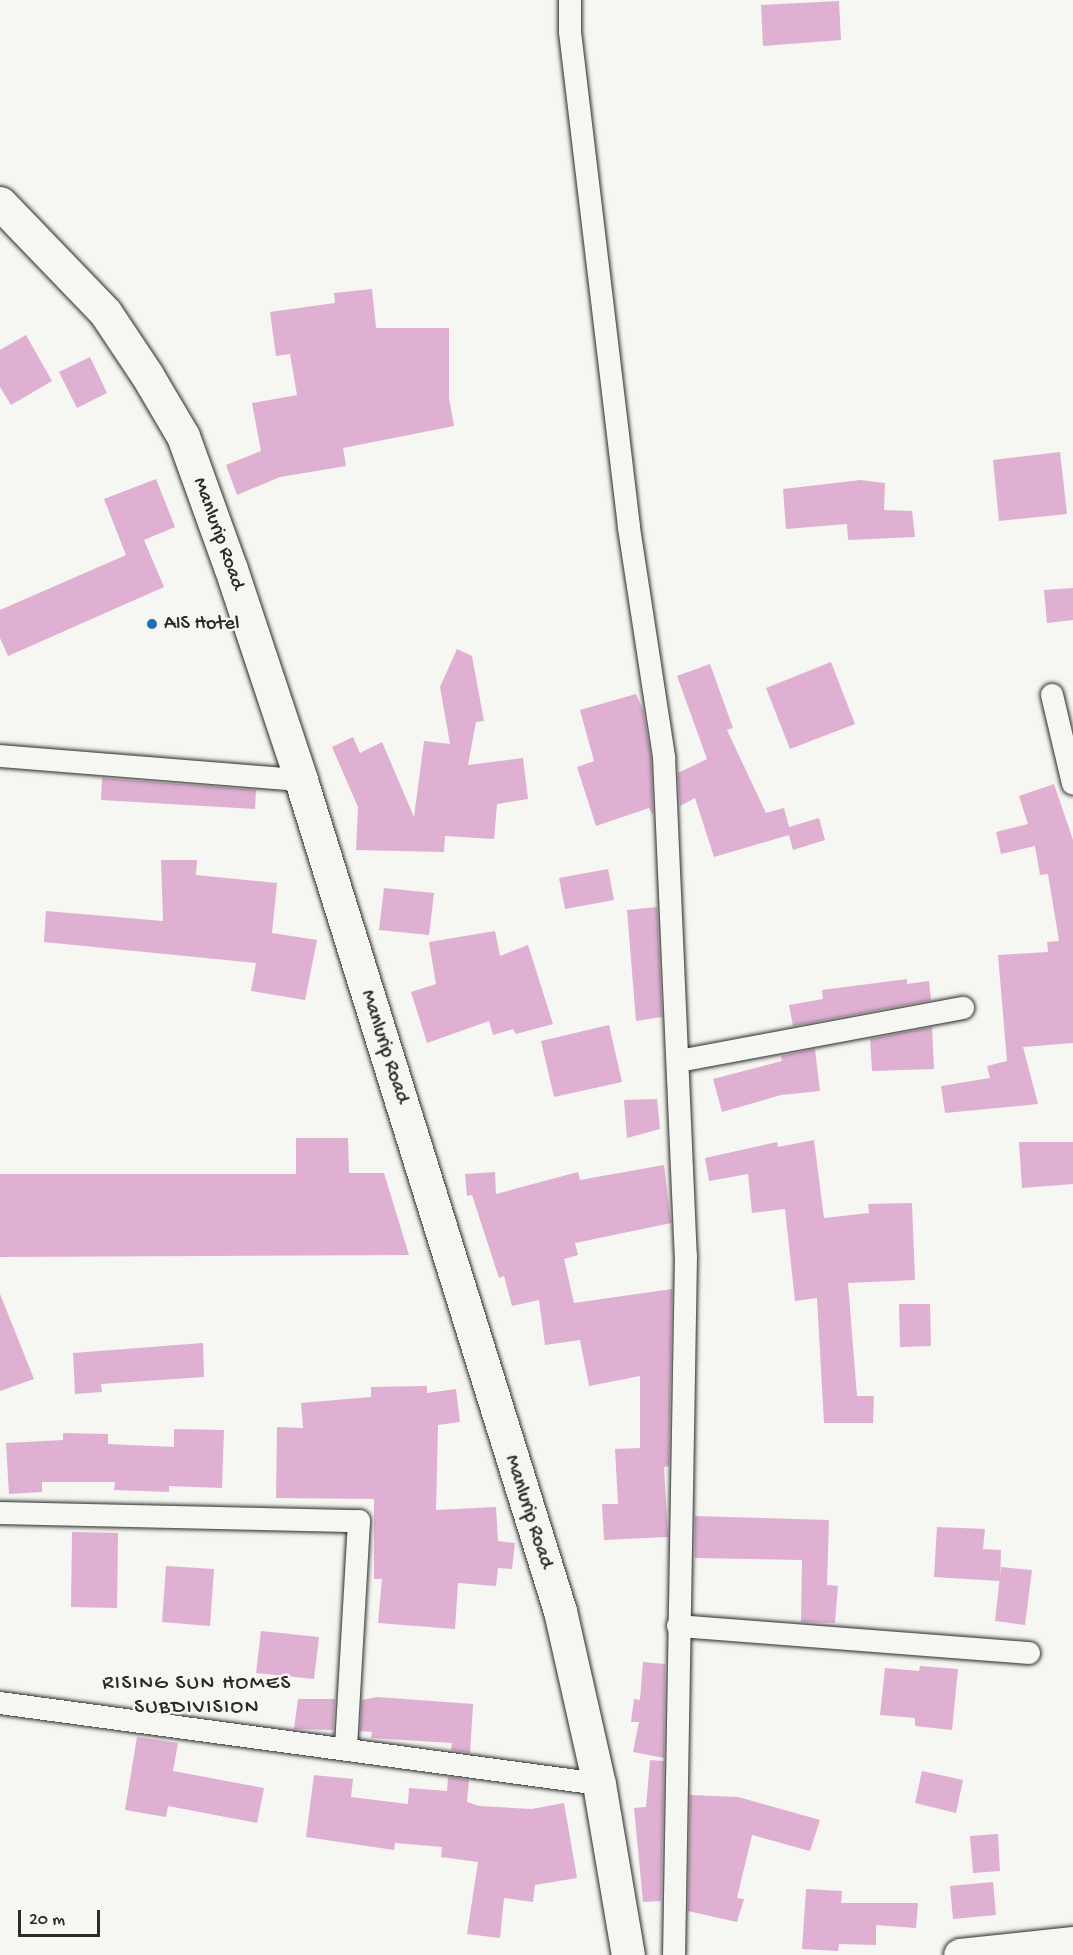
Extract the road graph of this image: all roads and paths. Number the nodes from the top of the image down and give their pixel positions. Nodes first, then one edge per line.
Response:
1 (570, 0) edge
2 (0, 203) edge
3 (1052, 695) dead end
4 (0, 756) edge
5 (301, 780) junction
6 (1073, 784) edge
7 (963, 1008) dead end
8 (679, 1061) junction
9 (0, 1514) edge
10 (678, 1626) junction
11 (1029, 1653) dead end
12 (0, 1703) edge
13 (346, 1748) junction
14 (599, 1784) junction
15 (1062, 1948) edge
16 (628, 1955) edge
17 (674, 1955) edge
18 (960, 1955) edge

1 - 8 street
2 - 5 main road, Manlurip Road
3 - 6 street
4 - 5 street
5 - 14 main road, Manlurip Road
7 - 8 street
8 - 10 street
9 - 13 street
10 - 11 street
10 - 17 street
12 - 13 street
13 - 14 street
14 - 16 main road, Manlurip Road
15 - 18 main road

